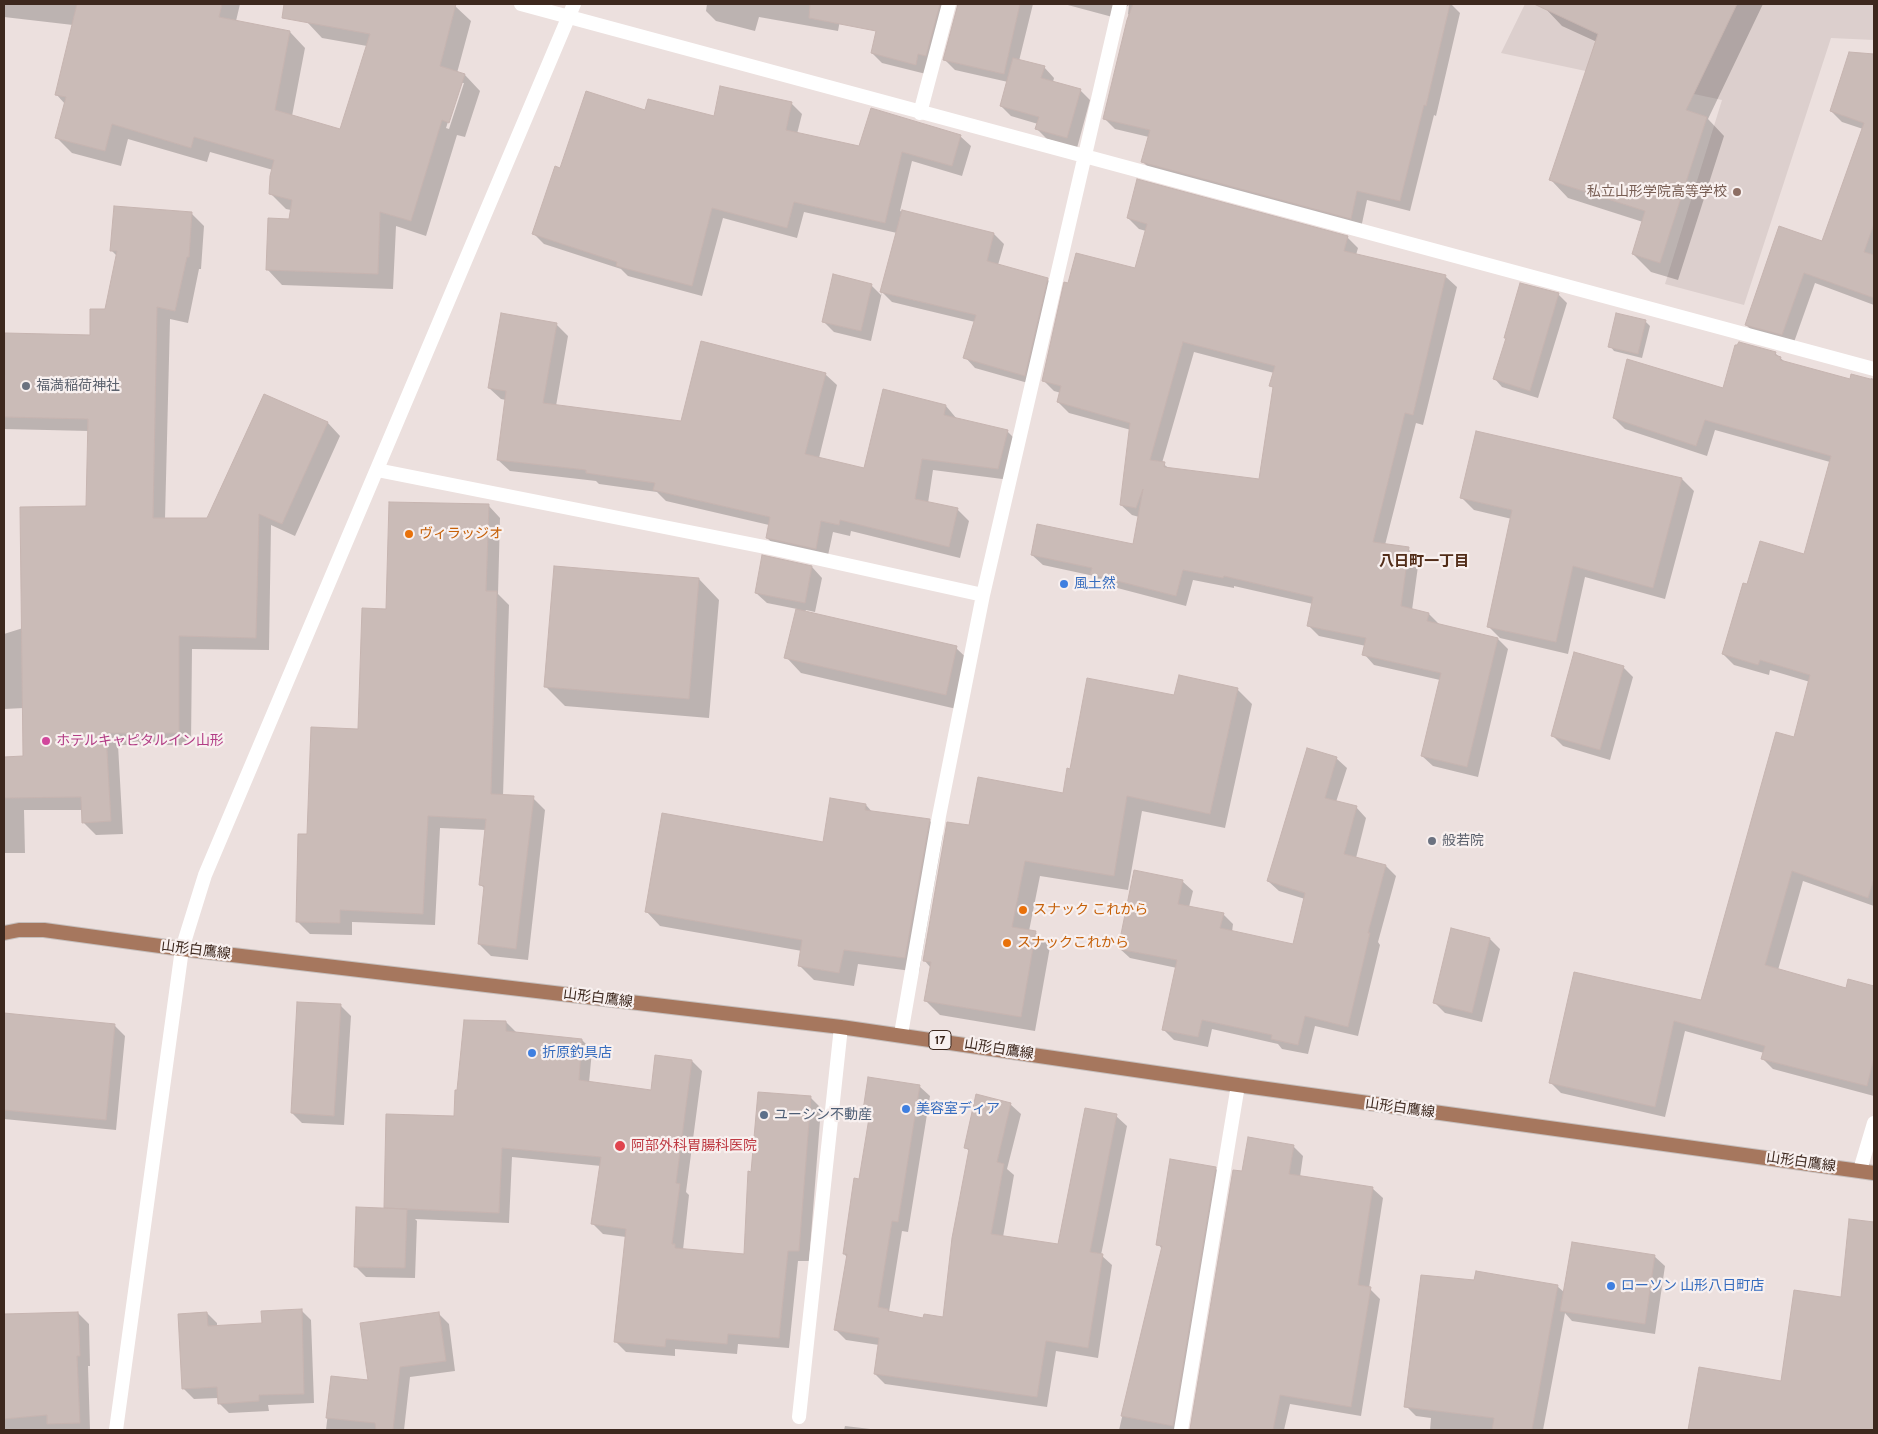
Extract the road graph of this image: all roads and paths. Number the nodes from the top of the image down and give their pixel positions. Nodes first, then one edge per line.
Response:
1 (521, 4) edge
2 (574, 4) edge
3 (949, 4) edge
4 (1120, 4) edge
5 (568, 17) junction
6 (920, 112) junction
7 (1084, 156) junction
8 (1874, 370) edge
9 (377, 470) junction
10 (983, 595) junction
11 (4, 933) edge
12 (182, 948) junction
13 (841, 1027) junction
14 (901, 1034) junction
15 (1238, 1085) junction
16 (1874, 1123) edge
17 (1860, 1170) junction
18 (1874, 1173) edge
19 (799, 1417) dead end
20 (116, 1430) edge
21 (1181, 1430) edge

1 - 5 street
2 - 5 street
3 - 6 street
4 - 7 street
5 - 6 street
5 - 9 street
6 - 7 street
7 - 8 street
7 - 10 street
9 - 10 street
9 - 12 street
10 - 14 street
11 - 12 main road, 山形白鷹線 / 17
12 - 13 main road, 山形白鷹線 / 17
12 - 20 street
13 - 14 main road, 山形白鷹線 / 17
13 - 19 street
14 - 15 main road, 山形白鷹線 / 17
15 - 17 main road, 山形白鷹線 / 17
15 - 21 street
16 - 17 street
17 - 18 main road, 山形白鷹線 / 17

